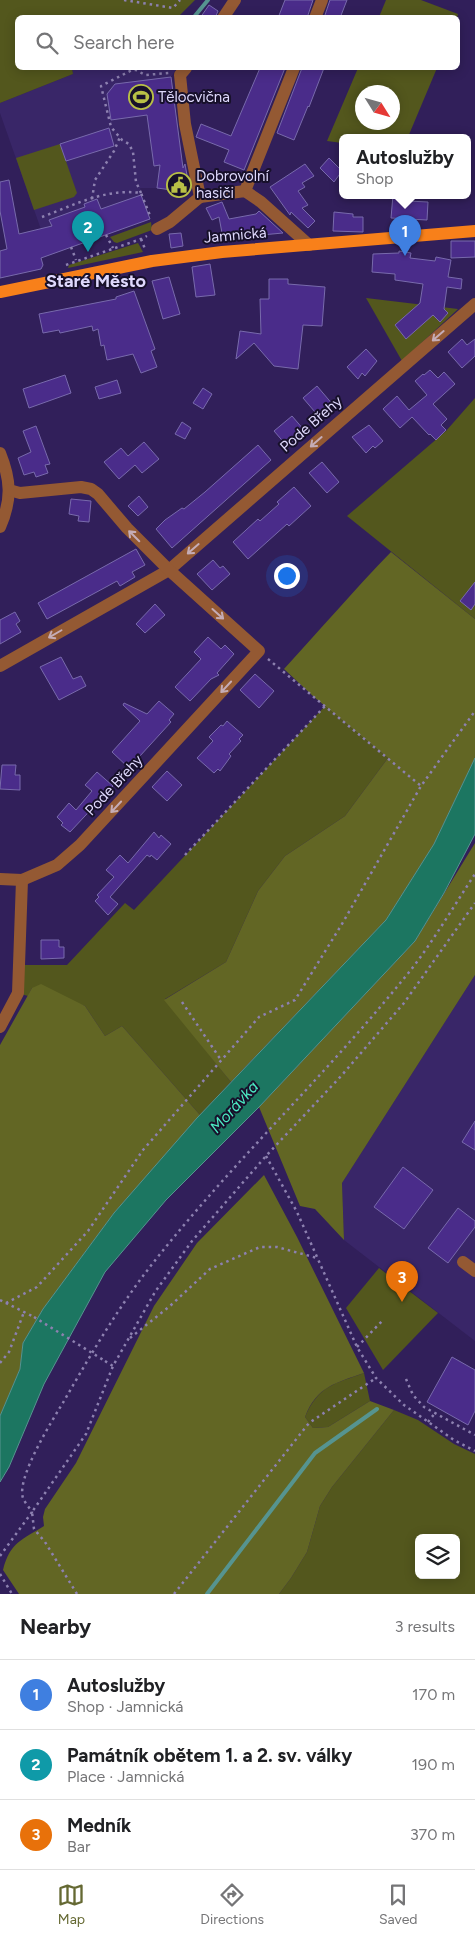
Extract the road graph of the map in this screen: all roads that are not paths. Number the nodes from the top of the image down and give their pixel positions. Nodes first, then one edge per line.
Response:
1 (235, 0) edge
2 (322, 0) edge
3 (225, 15) edge
4 (315, 15) edge
5 (293, 70) edge
6 (183, 71) edge
7 (245, 191) junction
8 (200, 198) junction
9 (156, 230) road end
10 (475, 231) edge
11 (309, 245) junction
12 (0, 292) edge
13 (475, 304) edge
14 (0, 453) edge
15 (9, 490) junction
16 (0, 527) edge
17 (169, 570) junction
18 (0, 666) edge
19 (0, 879) edge
20 (22, 880) junction
21 (0, 1027) edge
22 (463, 1262) dead end
23 (475, 1271) edge

1 - 3 street
2 - 4 street
5 - 7 street
6 - 8 street
7 - 8 street
7 - 11 street
8 - 9 street
10 - 11 main road, Jamnická
11 - 12 main road, Jamnická
13 -> 17 street, Pode Břehy
14 - 15 street
15 - 16 street
17 -> 15 street
17 -> 18 street, Pode Břehy
17 -> 20 street, Pode Břehy
19 - 20 street, Pode Břehy
20 - 21 street
22 - 23 street

